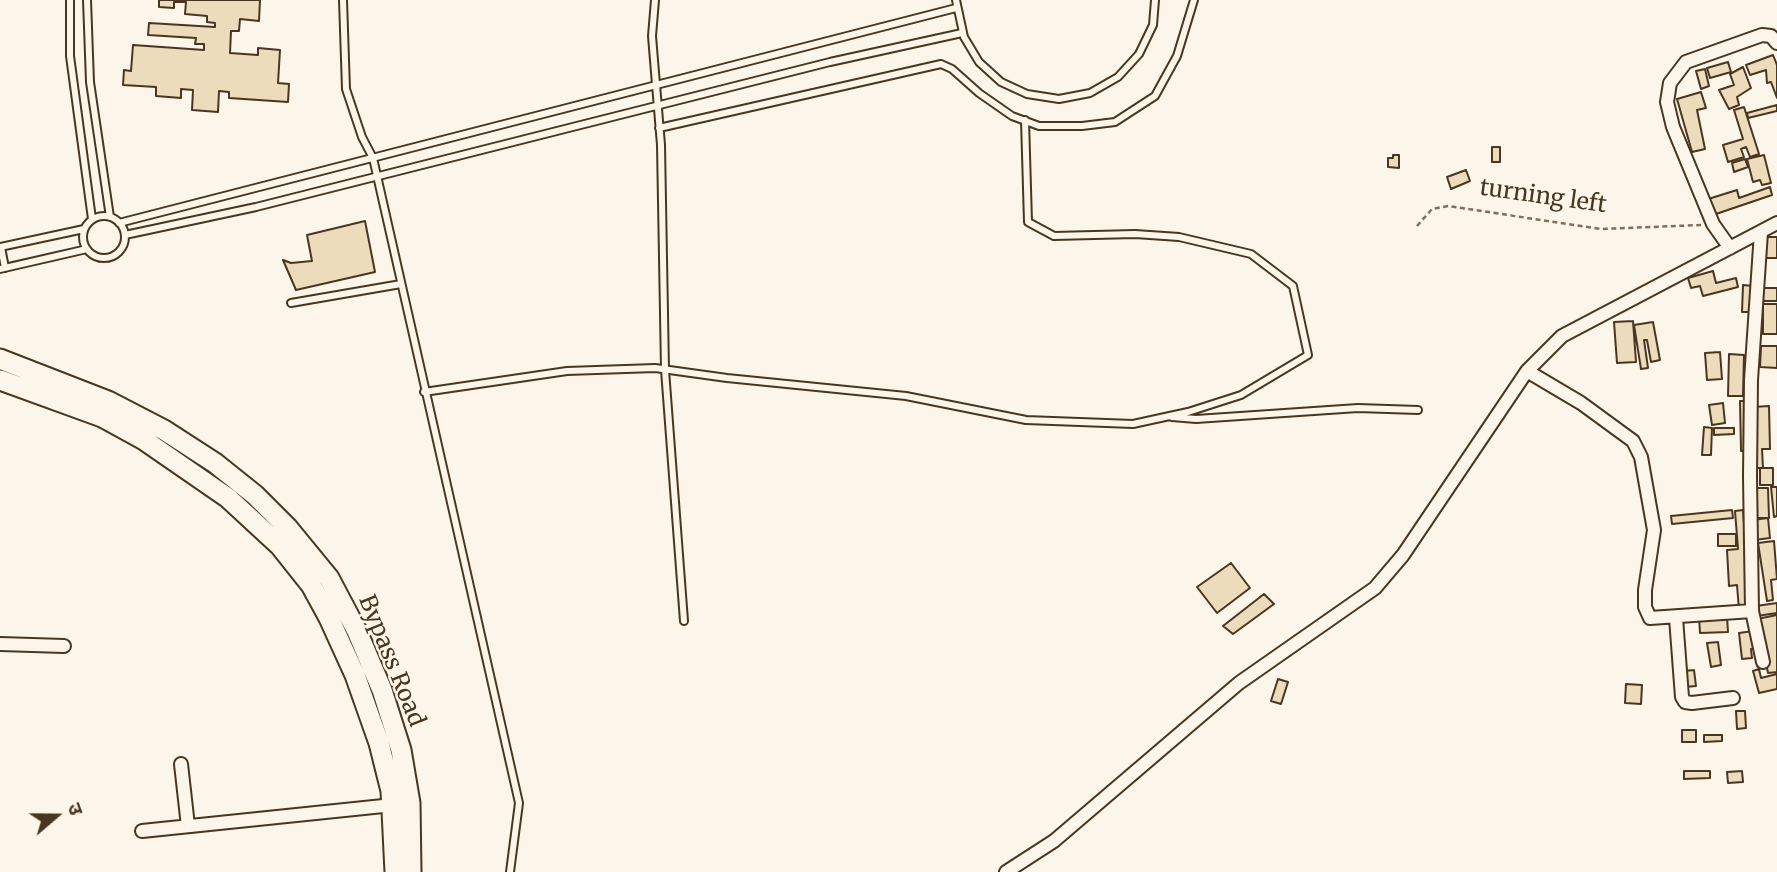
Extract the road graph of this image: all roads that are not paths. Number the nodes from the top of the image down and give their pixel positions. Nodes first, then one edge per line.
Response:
1 (71, 0) edge
2 (87, 0) edge
3 (343, 0) edge
4 (655, 0) edge
5 (956, 0) edge
6 (1155, 0) edge
7 (1194, 0) edge
8 (956, 8) junction
9 (962, 33) junction
10 (1777, 43) edge
11 (655, 86) junction
12 (657, 108) junction
13 (1025, 120) junction
14 (659, 128) junction
15 (373, 158) junction
16 (377, 175) junction
17 (291, 179) junction
18 (294, 197) junction
19 (110, 217) junction
20 (92, 219) junction
21 (119, 223) junction
22 (1777, 223) edge
23 (84, 229) junction
24 (1760, 232) junction
25 (125, 235) junction
26 (0, 247) edge
27 (1730, 248) junction
28 (87, 249) junction
29 (3, 268) edge
30 (401, 284) junction
31 (292, 303) dead end
32 (0, 359) edge
33 (665, 370) junction
34 (1527, 371) junction
35 (0, 380) edge
36 (424, 392) junction
37 (1418, 410) dead end
38 (1167, 417) junction
39 (1752, 611) junction
40 (1676, 618) junction
41 (684, 621) dead end
42 (0, 644) edge
43 (64, 646) dead end
44 (1763, 662) dead end
45 (1733, 698) dead end
46 (181, 764) dead end
47 (393, 804) junction
48 (188, 826) junction
49 (142, 831) dead end
50 (394, 872) edge
51 (411, 872) edge
52 (510, 872) edge
53 (1006, 872) edge

1 - 20 lane
2 - 19 lane
3 - 15 lane
4 - 11 lane
5 - 8 lane
6 - 9 lane
7 - 13 lane
8 - 9 lane
8 - 11 lane
9 - 12 lane
10 - 27 street
11 - 12 lane
11 - 15 lane
12 - 14 lane
12 - 16 lane
13 - 14 lane
13 - 38 lane
14 - 33 lane
15 - 16 lane
15 - 17 lane
16 - 18 lane
16 - 30 lane
17 - 18 lane
17 - 21 lane
18 - 25 lane
19 - 20 lane
19 - 21 lane
20 - 23 lane
21 - 25 lane
22 - 24 street
23 - 26 lane
23 - 28 lane
24 - 27 street
24 - 39 street
25 - 28 lane
26 - 29 lane
27 - 34 street
28 - 29 lane
30 - 31 lane
30 - 36 lane
32 - 51 main road, Bypass Road
33 - 36 lane
33 - 38 lane
33 - 41 lane
34 - 40 street
34 - 53 street
35 - 47 main road, Bypass Road
36 - 52 lane
37 - 38 lane
39 - 40 street
39 - 44 street
40 - 45 street
42 - 43 street
46 - 48 street
47 - 48 street
47 - 50 main road, Bypass Road
48 - 49 street

